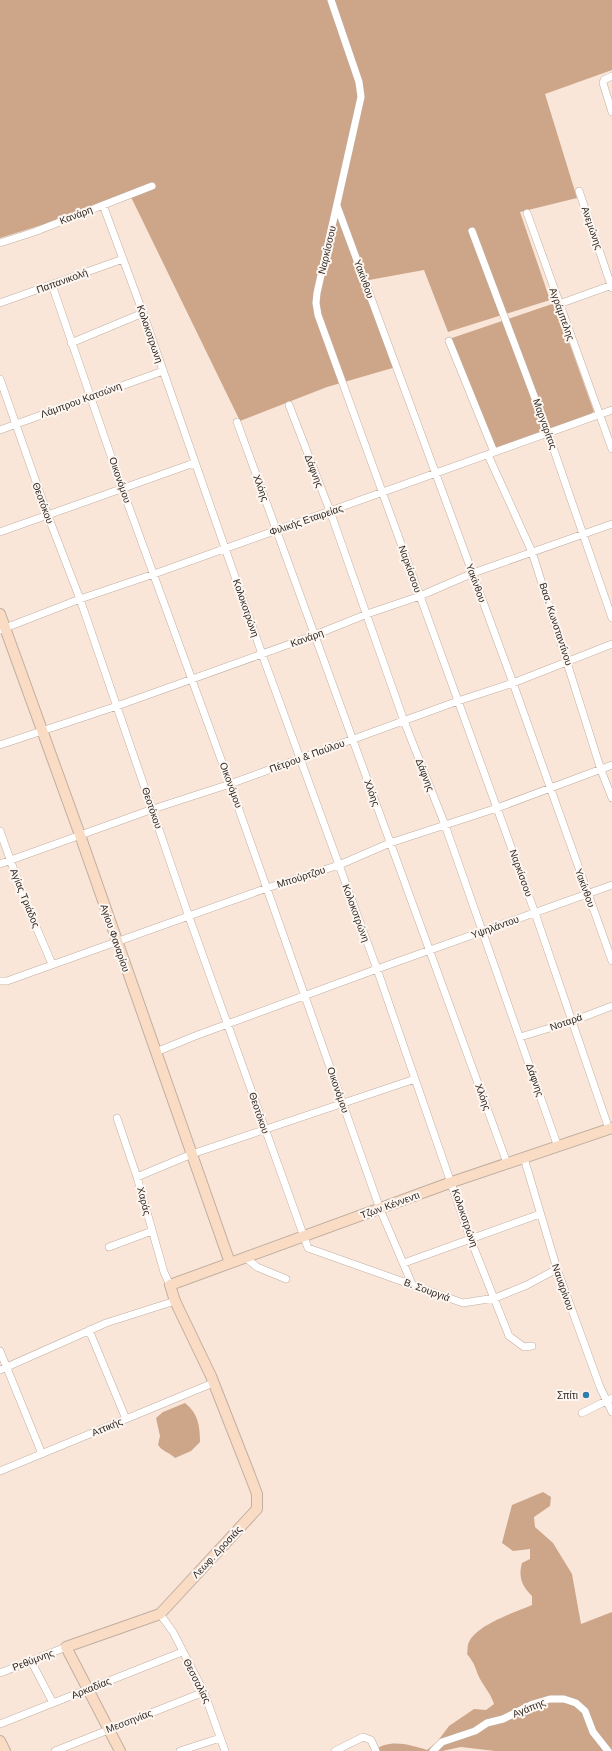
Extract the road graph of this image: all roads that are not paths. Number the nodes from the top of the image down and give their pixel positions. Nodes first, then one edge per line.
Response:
1 (331, 0) edge
2 (612, 76) edge
3 (612, 112) edge
4 (152, 186) dead end
5 (580, 191) dead end
6 (103, 205) junction
7 (337, 206) junction
8 (527, 213) dead end
9 (472, 231) dead end
10 (0, 243) edge
11 (123, 259) junction
12 (52, 285) junction
13 (612, 286) edge
14 (0, 303) edge
15 (559, 304) junction
16 (143, 313) junction
17 (448, 341) dead end
18 (71, 343) junction
19 (163, 371) junction
20 (0, 379) edge
21 (91, 397) junction
22 (289, 405) dead end
23 (612, 410) edge
24 (599, 414) junction
25 (237, 422) dead end
26 (15, 424) junction
27 (0, 430) edge
28 (548, 433) junction
29 (612, 449) edge
30 (491, 453) junction
31 (194, 463) junction
32 (435, 473) junction
33 (122, 488) junction
34 (382, 493) junction
35 (330, 511) junction
36 (48, 516) junction
37 (612, 524) edge
38 (277, 530) junction
39 (0, 532) edge
40 (583, 534) junction
41 (225, 548) junction
42 (532, 552) junction
43 (473, 573) junction
44 (154, 574) junction
45 (420, 596) junction
46 (80, 599) junction
47 (0, 614) edge
48 (367, 614) junction
49 (612, 618) edge
50 (3, 629) edge
51 (315, 636) junction
52 (612, 644) edge
53 (262, 654) junction
54 (568, 661) junction
55 (192, 679) junction
56 (513, 684) junction
57 (458, 701) junction
58 (117, 706) junction
59 (404, 721) junction
60 (42, 730) junction
61 (353, 739) junction
62 (0, 745) edge
63 (300, 759) junction
64 (612, 765) edge
65 (601, 770) junction
66 (230, 784) junction
67 (550, 789) junction
68 (612, 798) edge
69 (497, 808) junction
70 (152, 809) junction
71 (445, 825) junction
72 (0, 832) edge
73 (80, 835) junction
74 (390, 843) junction
75 (10, 860) junction
76 (0, 864) edge
77 (339, 865) junction
78 (612, 885) edge
79 (267, 888) junction
80 (587, 894) junction
81 (535, 913) junction
82 (189, 917) junction
83 (482, 932) junction
84 (117, 943) junction
85 (430, 950) junction
86 (612, 961) edge
87 (52, 964) junction
88 (377, 969) junction
89 (0, 981) edge
90 (305, 996) junction
91 (612, 1006) edge
92 (573, 1020) junction
93 (228, 1025) junction
94 (520, 1037) junction
95 (156, 1052) junction
96 (415, 1079) junction
97 (343, 1103) junction
98 (117, 1118) dead end
99 (611, 1128) edge
100 (265, 1129) junction
101 (558, 1147) junction
102 (192, 1154) junction
103 (524, 1158) junction
104 (507, 1163) junction
105 (137, 1177) junction
106 (452, 1182) junction
107 (380, 1209) junction
108 (540, 1214) junction
109 (152, 1231) junction
110 (303, 1236) junction
111 (470, 1238) junction
112 (109, 1247) dead end
113 (246, 1258) junction
114 (230, 1263) junction
115 (404, 1263) junction
116 (557, 1269) junction
117 (286, 1279) dead end
118 (412, 1284) junction
119 (170, 1285) junction
120 (494, 1298) junction
121 (175, 1301) junction
122 (89, 1330) junction
123 (532, 1346) dead end
124 (0, 1351) edge
125 (3, 1369) edge
126 (213, 1383) junction
127 (609, 1399) edge
128 (612, 1412) edge
129 (582, 1413) dead end
130 (126, 1419) junction
131 (42, 1454) junction
132 (0, 1471) edge
133 (160, 1614) junction
134 (66, 1648) junction
135 (182, 1652) junction
136 (31, 1661) junction
137 (0, 1673) edge
138 (88, 1690) junction
139 (204, 1692) junction
140 (54, 1703) junction
141 (0, 1724) edge
142 (108, 1730) junction
143 (220, 1738) junction
144 (0, 1742) edge
145 (5, 1751) edge
146 (55, 1751) edge
147 (120, 1751) edge
148 (180, 1751) edge
149 (225, 1751) edge
150 (335, 1751) edge
151 (376, 1751) edge
152 (433, 1751) edge
153 (608, 1751) edge

1 - 7 street, Ναρκίσσου
2 - 3 street
4 - 6 street, Κανάρη
5 - 13 street, Ανεμώνης
6 - 10 street, Κανάρη
6 - 11 street, Κολοκοτρωνη
7 - 32 street, Υακίνθου
7 - 34 street, Ναρκίσσου
8 - 15 street, Αγράμπελης
9 - 28 street, Μαργαρίτας
11 - 12 street, Παπανικολή
11 - 16 street, Κολοκοτρωνη
12 - 14 street, Παπανικολή
12 - 18 street, Οικονόμου
13 - 15 street
15 - 24 street, Αγράμπελης
16 - 18 street
16 - 19 street, Κολοκοτρωνη
17 - 30 street, Βασ. Κωνσταντίνου
18 - 21 street, Οικονόμου
19 - 21 street, Λάμπρου Κατσώνη
19 - 31 street, Κολοκοτρωνη
20 - 26 street, Θεοτόκου
21 - 26 street, Λάμπρου Κατσώνη
21 - 33 street, Οικονόμου
22 - 35 street, Δάφνης
23 - 24 street, Φιλικής Εταιρείας
24 - 28 street, Φιλικής Εταιρείας
24 - 29 street, Αγράμπελης
25 - 38 street, Χλόης
26 - 27 street, Λάμπρου Κατσώνη
26 - 36 street, Θεοτόκου
28 - 30 street, Φιλικής Εταιρείας
28 - 40 street, Μαργαρίτας
30 - 32 street, Φιλικής Εταιρείας
30 - 42 street, Βασ. Κωνσταντίνου
31 - 33 street
31 - 41 street, Κολοκοτρώνη
32 - 34 street, Φιλικής Εταιρείας
32 - 43 street, Υακίνθου
33 - 36 street
33 - 44 street, Οικονόμου
34 - 35 street, Φιλικής Εταιρείας
34 - 45 street, Ναρκίσσου
35 - 38 street, Φιλικής Εταιρείας
35 - 48 street, Δάφνης
36 - 39 street
36 - 46 street, Θεοτόκου
37 - 40 street, Κανάρη
38 - 41 street, Φιλικής Εταιρείας
38 - 51 street, Χλόης
40 - 42 street, Κανάρη
40 - 49 street, Μαργαρίτας
41 - 44 street, Φιλικής Εταιρείας
41 - 53 street, Κολοκοτρώνη
42 - 43 street, Κανάρη
42 - 54 street, Βασ. Κωνσταντίνου
43 - 45 street, Κανάρη
43 - 56 street, Υακίνθου
44 - 46 street, Φιλικής Εταιρείας
44 - 55 street, Οικονόμου
45 - 48 street, Κανάρη
45 - 57 street, Ναρκίσσου
46 - 50 street, Φιλικής Εταιρείας
46 - 58 street, Θεοτόκου
47 - 50 street, Αγίου Φαναρίου
48 - 51 street, Κανάρη
48 - 59 street, Δάφνης
50 - 60 street, Αγίου Φαναρίου
51 - 53 street, Κανάρη
51 - 61 street, Χλόης
52 - 54 street, Πέτρου & Παύλου
53 - 55 street, Κανάρη
53 - 63 street, Κολοκοτρώνη
54 - 56 street, Πέτρου & Παύλου
54 - 65 street, Βασ. Κωνσταντίνου
55 - 58 street, Κανάρη
55 - 66 street, Οικονόμου
56 - 57 street, Πέτρου & Παύλου
56 - 67 street, Υακίνθου
57 - 59 street, Πέτρου & Παύλου
57 - 69 street, Ναρκίσσου
58 - 60 street, Κανάρη
58 - 70 street, Θεοτόκου
59 - 61 street, Πέτρου & Παύλου
59 - 71 street, Δάφνης
60 - 62 street, Κανάρη
60 - 73 street, Αγίου Φαναρίου
61 - 63 street, Πέτρου & Παύλου
61 - 74 street, Χλόης
63 - 66 street, Πέτρου & Παύλου
63 - 77 street, Κολοκοτρώνη
64 - 65 street, Μπούρτζου
65 - 67 street, Μπούρτζου
65 - 68 street, Βασ. Κωνσταντίνου
66 - 70 street, Πέτρου & Παύλου
66 - 79 street, Οικονόμου
67 - 69 street, Μπούρτζου
67 - 80 street, Υακίνθου
69 - 71 street, Μπούρτζου
69 - 81 street, Ναρκίσσου
70 - 73 street, Πέτρου & Παύλου
70 - 82 street, Θεοτόκου
71 - 74 street, Μπούρτζου
71 - 83 street, Δάφνης
72 - 75 street, Αγίας Τριάδος
73 - 75 street, Πέτρου & Παύλου
73 - 84 street, Αγίου Φαναρίου
74 - 77 street, Μπούρτζου
74 - 85 street, Χλόης
75 - 76 street, Πέτρου & Παύλου
75 - 87 street, Αγίας Τριάδος
77 - 79 street, Μπούρτζου
77 - 88 street, Κολοκοτρώνη
78 - 80 street, Υψηλάντου
79 - 82 street, Μπούρτζου
79 - 90 street, Οικονόμου
80 - 81 street, Υψηλάντου
80 - 86 street, Υακίνθου
81 - 83 street, Υψηλάντου
81 - 92 street, Ναρκίσσου
82 - 84 street, Μπούρτζου
82 - 93 street, Θεοτόκου
83 - 85 street, Υψηλάντου
83 - 94 street, Δάφνης
84 - 87 street, Μπούρτζου
84 - 95 street, Αγίου Φαναρίου
85 - 88 street, Υψηλάντου
85 - 104 street, Χλόης
87 - 89 street, Μπούρτζου
88 - 90 street, Υψηλάντου
88 - 96 street, Κολοκοτρώνη
90 - 93 street, Υψηλάντου
90 - 97 street, Οικονόμου
91 - 92 street, Νοταρά
92 - 94 street, Νοταρά
92 - 99 street, Ναρκίσσου
93 - 95 street, Υψηλάντου
93 - 100 street, Θεοτόκου
94 - 101 street, Δάφνης
95 - 102 street, Αγίου Φαναρίου
96 - 97 street
96 - 106 street, Κολοκοτρώνη
97 - 100 street
97 - 107 street, Οικονόμου
98 - 105 street, Χαράς
99 - 101 street, Τζων Κέννεντι
100 - 102 street
100 - 110 street, Θεοτόκου
101 - 103 street, Τζων Κέννεντι
102 - 105 street
102 - 114 street, Αγίου Φαναρίου
103 - 104 street, Τζων Κέννεντι
103 - 108 street, Ναυαρίνου
104 - 106 street, Τζων Κέννεντι
105 - 109 street, Χαράς
106 - 107 street, Τζων Κέννεντι
106 - 111 street, Κολοκοτρώνη
107 - 110 street, Τζων Κέννεντι
107 - 115 street, Οικονόμου
108 - 111 street
108 - 116 street, Ναυαρίνου
109 - 112 street
109 - 119 street, Χαράς
110 - 113 street, Τζων Κέννεντι
110 - 118 street, Β. Σουργιά
111 - 115 street
111 - 120 street, Κολοκοτρώνη
113 - 114 street, Τζων Κέννεντι
113 - 117 street
114 - 119 street, Τζων Κέννεντι
115 - 118 street, Οικονόμου
116 - 120 street, Β. Σουργιά
116 - 127 street, Ναυαρίνου
118 - 120 street, Β. Σουργιά
119 - 121 street, Λεωφ. Δροσιάς
120 - 123 street, Κολοκοτρώνη
121 - 122 street
121 - 126 street, Λεωφ. Δροσιάς
122 - 125 street
122 - 130 street
124 - 125 street
125 - 131 street
126 - 130 street, Αττικής
126 - 133 street, Λεωφ. Δροσιάς
127 - 128 street, Ναυαρίνου
127 - 129 street
130 - 131 street, Αττικής
131 - 132 street, Αττικής
133 - 134 street, Λεωφ. Δροσιάς
133 - 135 street, Θεσσαλίας
134 - 136 street, Ρεθύμνης
134 - 138 street
135 - 138 street, Αρκαδίας
135 - 139 street, Θεσσαλίας
136 - 137 street, Ρεθύμνης
136 - 140 street
138 - 140 street, Αρκαδίας
138 - 142 street
139 - 142 street, Μεσσηνίας
139 - 143 street, Θεσσαλίας
140 - 141 street, Αρκαδίας
142 - 146 street, Μεσσηνίας
142 - 147 street
143 - 148 street
143 - 149 street, Θεσσαλίας
144 - 145 street
150 - 151 street
152 - 153 street, Αγάπης

